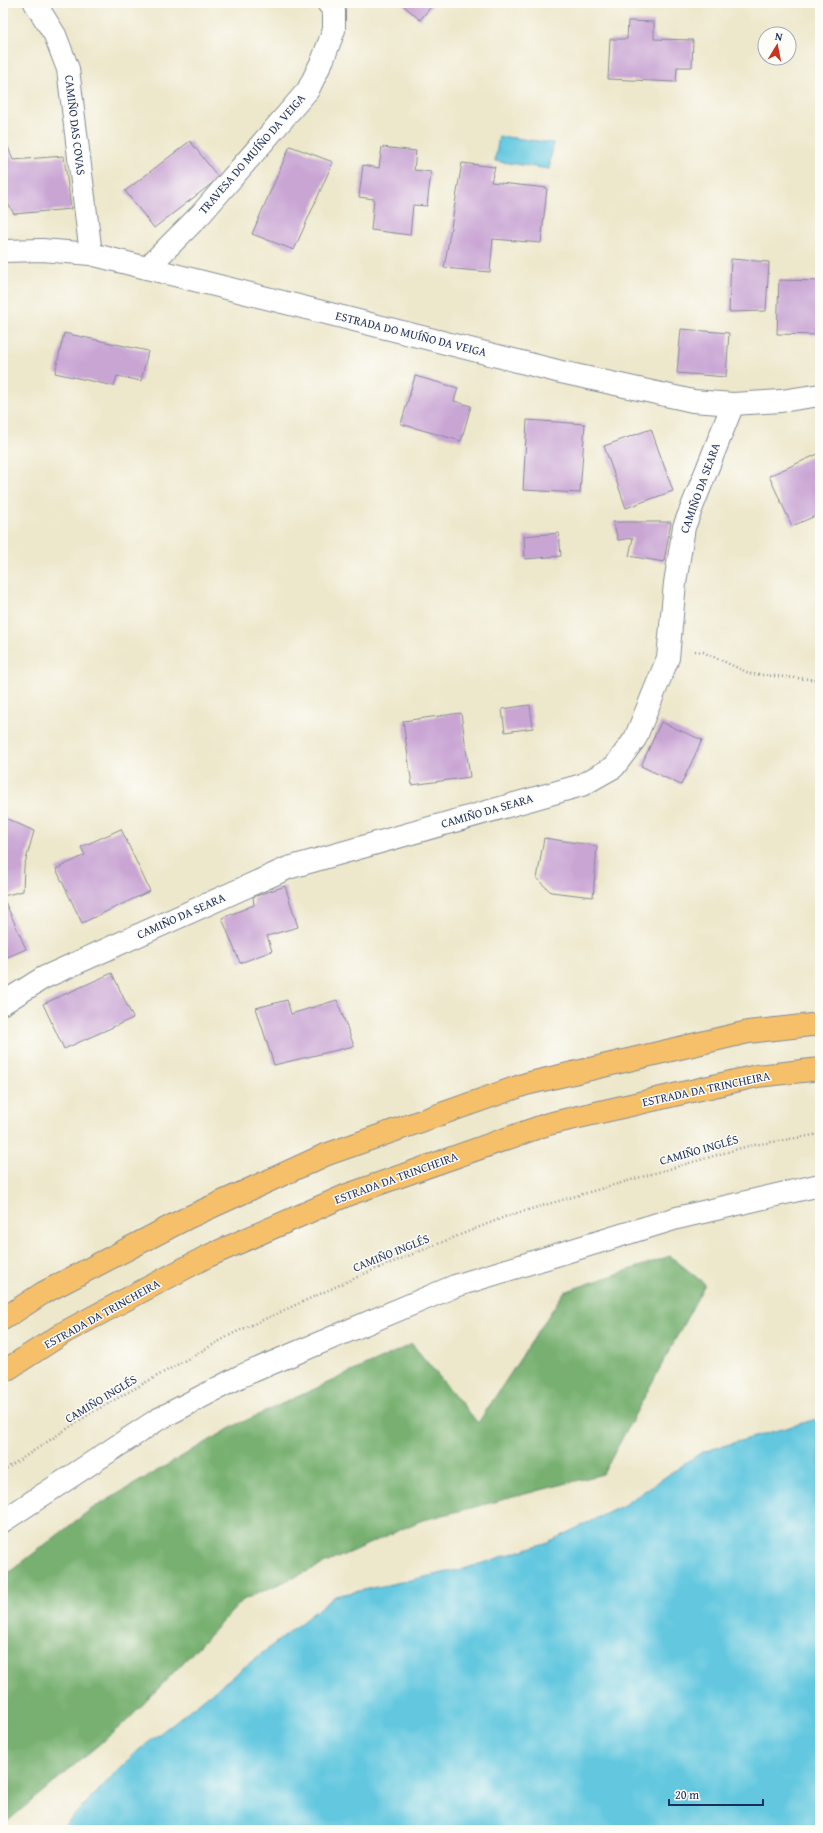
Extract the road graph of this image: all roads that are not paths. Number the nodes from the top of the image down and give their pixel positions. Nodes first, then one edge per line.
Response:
1 (35, 3) edge
2 (328, 3) edge
3 (3, 251) edge
4 (91, 254) junction
5 (147, 268) junction
6 (820, 395) edge
7 (733, 404) junction
8 (3, 1003) edge
9 (820, 1024) edge
10 (820, 1070) edge
11 (820, 1185) edge
12 (3, 1319) edge
13 (3, 1372) edge
14 (3, 1521) edge

1 - 4 street, CAMIÑO DAS COVAS
2 - 5 street, TRAVESA DO MUÍÑO DA VEIGA
3 - 4 street, ESTRADA DO MUÍÑO DA VEIGA
4 - 5 street, ESTRADA DO MUÍÑO DA VEIGA
5 - 7 street, ESTRADA DO MUÍÑO DA VEIGA
6 - 7 street, ESTRADA DO MUÍÑO DA VEIGA
7 - 8 street, CAMIÑO DA SEARA
9 - 12 highway
10 - 13 highway, ESTRADA DA TRINCHEIRA
11 - 14 street

